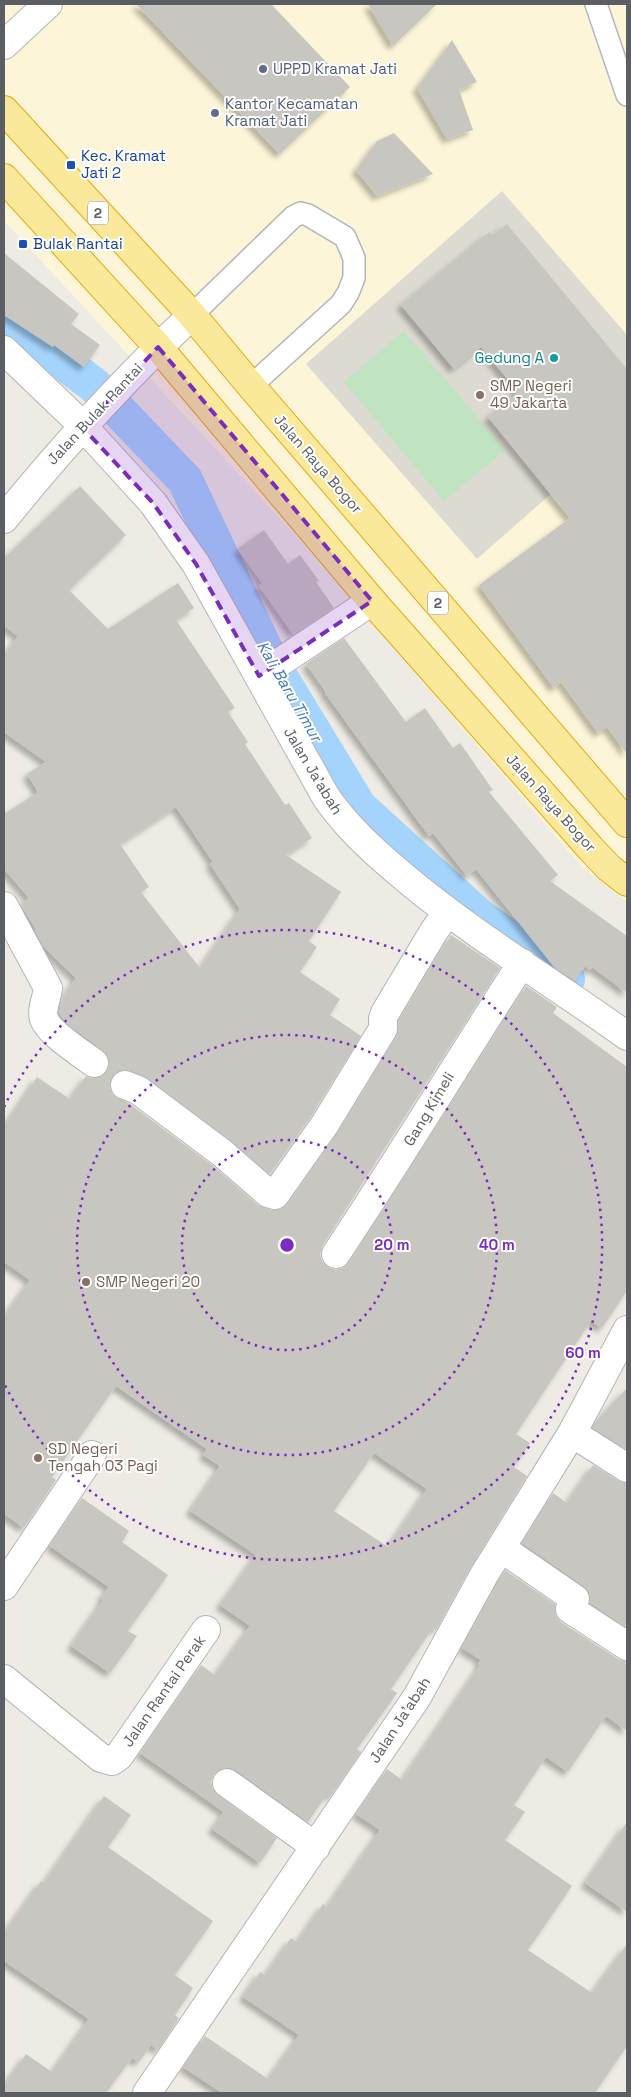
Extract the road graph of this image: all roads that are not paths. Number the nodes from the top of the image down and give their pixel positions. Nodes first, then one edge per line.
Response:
1 (48, 4) edge
2 (596, 4) edge
3 (4, 45) edge
4 (627, 95) edge
5 (4, 110) edge
6 (4, 178) edge
7 (192, 315) junction
8 (158, 347) junction
9 (4, 350) edge
10 (251, 386) junction
11 (90, 419) junction
12 (4, 519) edge
13 (372, 601) junction
14 (262, 673) junction
15 (626, 820) edge
16 (627, 882) edge
17 (4, 906) edge
18 (448, 912) junction
19 (522, 963) junction
20 (627, 1036) edge
21 (94, 1063) tunnel mouth
22 (125, 1085) tunnel mouth
23 (336, 1254) dead end
24 (627, 1330) edge
25 (572, 1433) junction
26 (92, 1455) dead end
27 (627, 1468) edge
28 (501, 1548) junction
29 (4, 1586) edge
30 (206, 1630) dead end
31 (627, 1646) edge
32 (4, 1679) edge
33 (227, 1783) dead end
34 (316, 1847) junction
35 (152, 2092) edge

1 - 3 street
2 - 4 lane
5 - 7 highway, Jalan Raya Bogor / 2
6 - 8 highway, Jalan Raya Bogor
7 - 8 street, Jalan Bulak Rantai
7 - 10 highway, Jalan Raya Bogor / 2
7 - 10 lane
8 - 11 street, Jalan Bulak Rantai
8 - 13 highway, Jalan Raya Bogor
9 - 11 street, Jalan Ja'abah
10 - 15 highway, Jalan Raya Bogor / 2
11 - 12 street, Jalan Bulak Rantai
11 - 14 street, Jalan Ja'abah
13 - 14 street
13 - 16 highway, Jalan Raya Bogor
14 - 18 street, Jalan Ja'abah
17 - 21 street
18 - 19 street, Jalan Ja'abah
18 - 22 street
19 - 20 street, Jalan Ja'abah
19 - 23 street, Gang Kimeli
24 - 25 street, Jalan Ja'abah
25 - 27 street
25 - 28 street, Jalan Ja'abah
26 - 29 street
28 - 31 street
28 - 34 street, Jalan Ja'abah
30 - 32 street, Jalan Rantai Perak
33 - 34 street
34 - 35 street, Jalan Ja'abah

